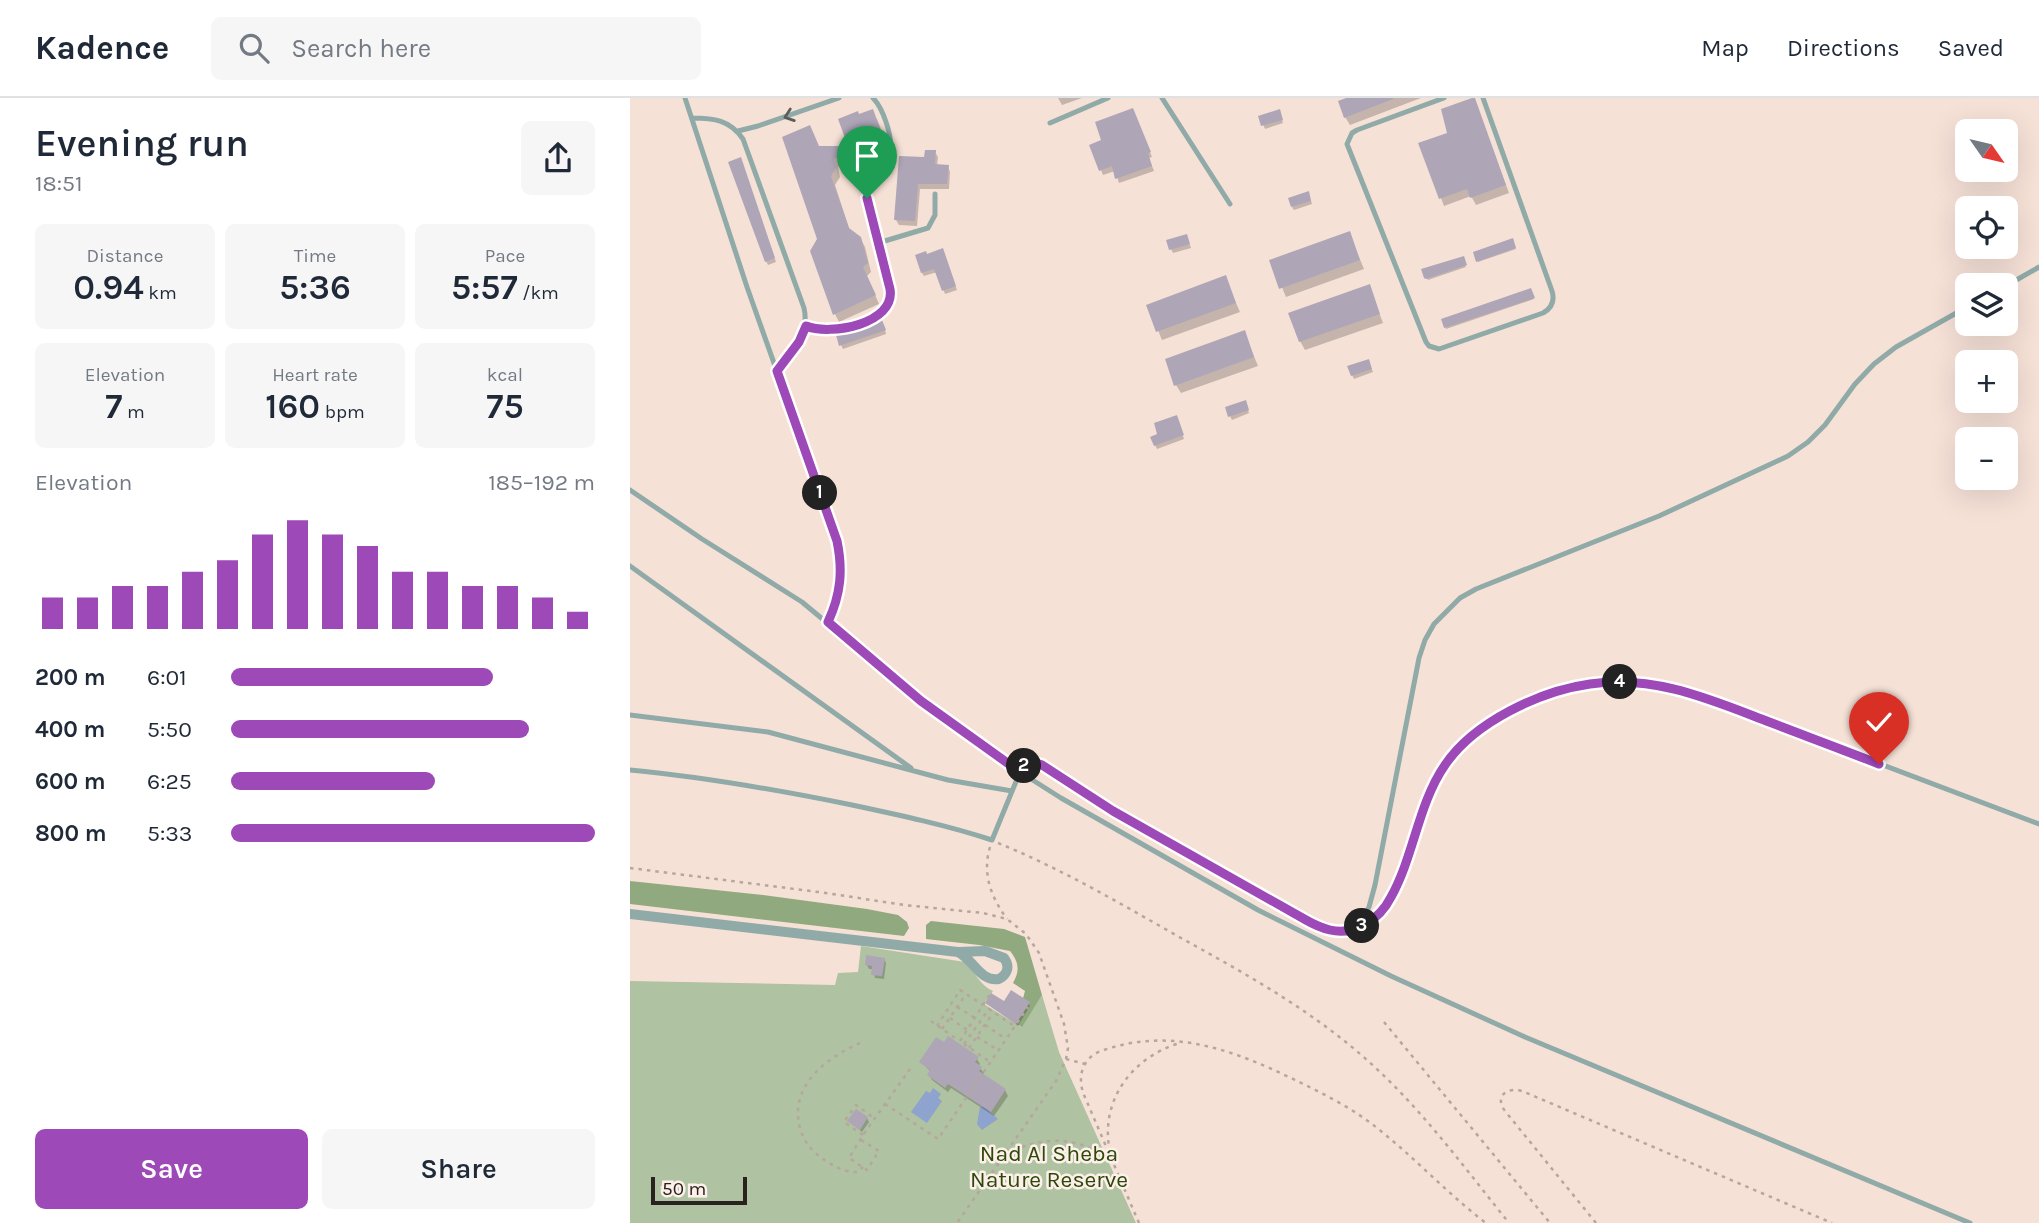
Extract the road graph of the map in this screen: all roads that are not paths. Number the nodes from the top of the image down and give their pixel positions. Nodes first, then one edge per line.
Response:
1 (685, 98) edge
2 (839, 98) edge
3 (873, 98) edge
4 (1108, 98) edge
5 (1162, 98) edge
6 (1444, 98) edge
7 (1483, 98) edge
8 (692, 117) junction
9 (1051, 123) dead end
10 (737, 131) junction
11 (935, 194) dead end
12 (1230, 204) dead end
13 (878, 243) junction
14 (2039, 267) edge
15 (2018, 279) edge
16 (1955, 314) edge
17 (806, 326) junction
18 (777, 371) junction
19 (630, 490) edge
20 (630, 566) edge
21 (828, 622) junction
22 (630, 715) edge
23 (630, 770) edge
24 (917, 772) junction
25 (1020, 772) junction
26 (1012, 791) junction
27 (2039, 824) edge
28 (630, 914) edge
29 (1359, 928) junction
30 (958, 952) junction
31 (1970, 1223) edge

1 - 8 lane
2 -> 10 lane
3 - 13 lane
4 - 9 lane
5 - 12 lane
6 - 7 lane
8 - 10 lane
8 - 18 lane
10 - 17 lane
11 - 13 lane
13 - 17 lane
14 - 15 lane
16 - 29 lane
17 - 18 lane
18 - 21 lane
19 - 21 lane
20 - 24 lane
21 - 25 lane
22 - 24 lane
23 - 26 lane
24 - 26 lane
25 - 26 lane
25 - 29 lane
25 - 31 lane
27 - 29 lane
28 - 30 street
30 - 30 street

